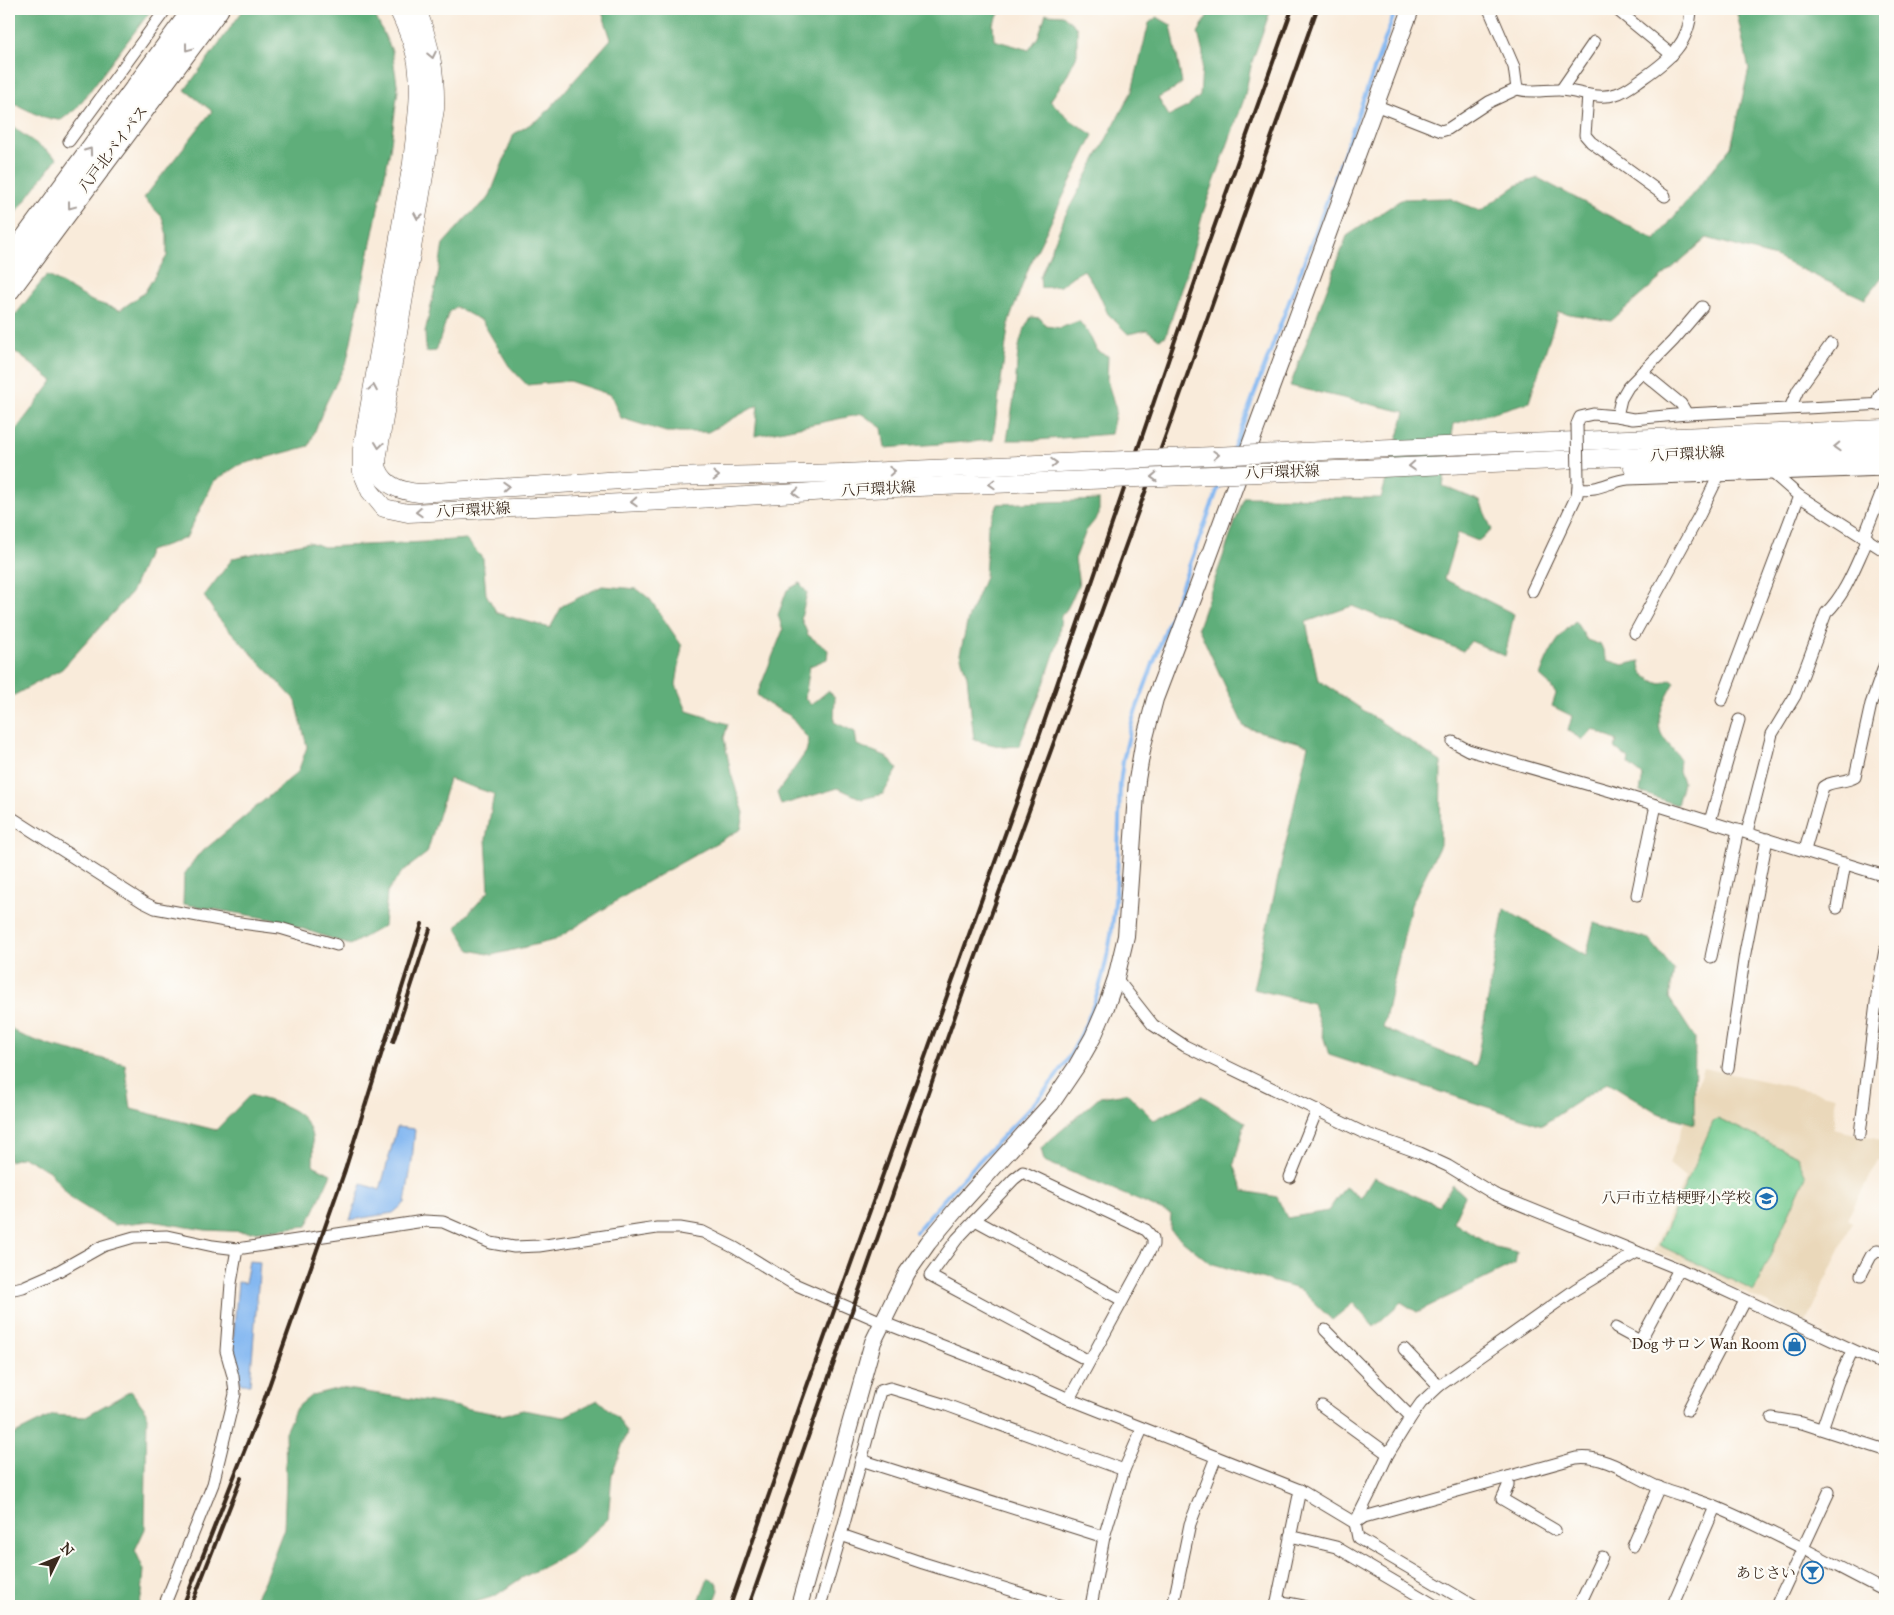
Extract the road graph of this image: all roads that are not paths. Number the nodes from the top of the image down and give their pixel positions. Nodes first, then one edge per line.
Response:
1 (166, 9) edge
2 (194, 9) edge
3 (218, 9) edge
4 (398, 9) edge
5 (417, 9) edge
6 (1411, 9) edge
7 (1489, 9) edge
8 (1616, 9) edge
9 (1691, 9) edge
10 (1594, 42) dead end
11 (1672, 55) junction
12 (1516, 89) junction
13 (1561, 90) junction
14 (1588, 95) junction
15 (1375, 105) junction
16 (69, 141) dead end
17 (1665, 196) dead end
18 (9, 261) edge
19 (9, 290) edge
20 (1702, 307) dead end
21 (1831, 344) dead end
22 (1642, 372) junction
23 (1885, 390) edge
24 (1790, 408) junction
25 (1882, 409) edge
26 (1687, 414) junction
27 (1616, 416) junction
28 (1885, 429) edge
29 (1468, 445) junction
30 (1885, 445) edge
31 (1885, 460) edge
32 (1442, 465) junction
33 (1885, 470) edge
34 (1775, 475) junction
35 (1718, 477) junction
36 (844, 482) junction
37 (1578, 484) junction
38 (1884, 486) edge
39 (1798, 496) junction
40 (1866, 538) junction
41 (1885, 551) edge
42 (1532, 591) dead end
43 (1635, 633) dead end
44 (1885, 664) edge
45 (1722, 700) dead end
46 (1739, 720) dead end
47 (1453, 742) dead end
48 (1656, 805) junction
49 (9, 816) edge
50 (1710, 821) junction
51 (1742, 831) junction
52 (1767, 840) junction
53 (1806, 850) junction
54 (1845, 863) junction
55 (1885, 876) edge
56 (1637, 895) dead end
57 (1837, 908) dead end
58 (337, 945) dead end
59 (1885, 950) edge
60 (1711, 957) dead end
61 (1116, 978) junction
62 (1728, 1068) dead end
63 (1317, 1110) junction
64 (1860, 1134) dead end
65 (1290, 1177) dead end
66 (975, 1220) junction
67 (237, 1249) junction
68 (1637, 1252) junction
69 (1885, 1252) edge
70 (1678, 1269) junction
71 (1861, 1275) dead end
72 (9, 1290) edge
73 (1122, 1300) junction
74 (1745, 1301) junction
75 (882, 1322) junction
76 (1616, 1328) dead end
77 (1325, 1330) dead end
78 (1404, 1349) dead end
79 (1852, 1351) junction
80 (1089, 1362) junction
81 (1885, 1365) edge
82 (1439, 1386) junction
83 (1069, 1399) junction
84 (1322, 1406) dead end
85 (1688, 1410) dead end
86 (1411, 1417) junction
87 (1772, 1418) dead end
88 (1142, 1429) junction
89 (1822, 1429) junction
90 (1885, 1450) edge
91 (1388, 1454) junction
92 (1216, 1457) junction
93 (861, 1460) junction
94 (1124, 1470) junction
95 (1508, 1477) junction
96 (1659, 1487) junction
97 (1300, 1490) junction
98 (1829, 1492) dead end
99 (1715, 1507) junction
100 (1355, 1523) junction
101 (1556, 1530) dead end
102 (841, 1535) junction
103 (1290, 1536) junction
104 (1104, 1537) junction
105 (1633, 1546) dead end
106 (1803, 1550) junction
107 (1602, 1557) dead end
108 (1885, 1591) edge
109 (1674, 1602) dead end
110 (1276, 1604) edge
111 (164, 1606) edge
112 (799, 1606) edge
113 (820, 1606) edge
114 (1062, 1606) edge
115 (1091, 1606) edge
116 (1172, 1606) edge
117 (1302, 1606) edge
118 (1436, 1606) edge
119 (1474, 1606) edge
120 (1581, 1606) edge
121 (1776, 1606) edge

1 - 16 street
18 -> 2 highway, 八戸北バイパス
3 -> 19 highway, 八戸北バイパス
36 -> 4 main road, 八戸環状線
5 -> 36 main road, 八戸環状線
6 - 15 street
7 - 12 street
8 - 11 street
9 - 11 street
10 - 13 street
11 - 14 street
12 - 13 street
12 - 15 street
13 - 14 street
14 - 17 street
15 - 61 street
20 - 22 street
21 - 24 street
22 - 26 street
22 - 27 street
23 - 25 street
24 - 25 street
24 - 26 street
25 - 29 main road
26 - 27 street
27 - 37 street, bridge
28 - 29 main road, 八戸環状線
36 -> 29 main road, 八戸環状線, bridge
30 -> 32 main road, 八戸環状線
31 - 32 main road
32 -> 36 main road, 八戸環状線, bridge
33 - 34 street
34 - 35 street
34 - 39 street
35 - 37 street
35 - 43 street
37 - 42 street
38 - 40 street
39 - 40 street
39 - 45 street
40 - 41 street
40 - 51 street
44 - 53 street
46 - 50 street
47 - 48 street
48 - 50 street
48 - 56 street
49 - 58 street
50 - 51 street
51 - 52 street
51 - 60 street
52 - 53 street
52 - 62 street
53 - 54 street
54 - 55 street
54 - 57 street
59 - 64 street
61 - 63 street
61 - 75 street
63 - 65 street
63 - 68 street
66 - 73 street
66 - 73 street
66 - 80 street
67 - 72 street
67 - 75 street
67 - 111 street
68 - 70 street
68 - 82 street
69 - 71 street
70 - 74 street
70 - 76 street
73 - 80 street
74 - 79 street
74 - 85 street
75 - 83 street
75 - 112 street
77 - 86 street
78 - 82 street
79 - 81 street
79 - 89 street
80 - 83 street
82 - 86 street
83 - 88 street
84 - 91 street
86 - 91 street
87 - 89 street
88 - 92 street
88 - 94 street
89 - 90 street
91 - 100 street
92 - 97 street
92 - 116 street
93 - 94 street
93 - 102 street
93 - 104 street
94 - 104 street
95 - 96 street
95 - 100 street
95 - 101 street
96 - 99 street
96 - 105 street
97 - 100 street
97 - 103 street
98 - 106 street
99 - 106 street
99 - 109 street
100 - 119 street
102 - 113 street
102 - 114 street
103 - 110 street
103 - 118 street
104 - 115 street
106 - 108 street
106 - 121 street
107 - 120 street
110 - 117 street

